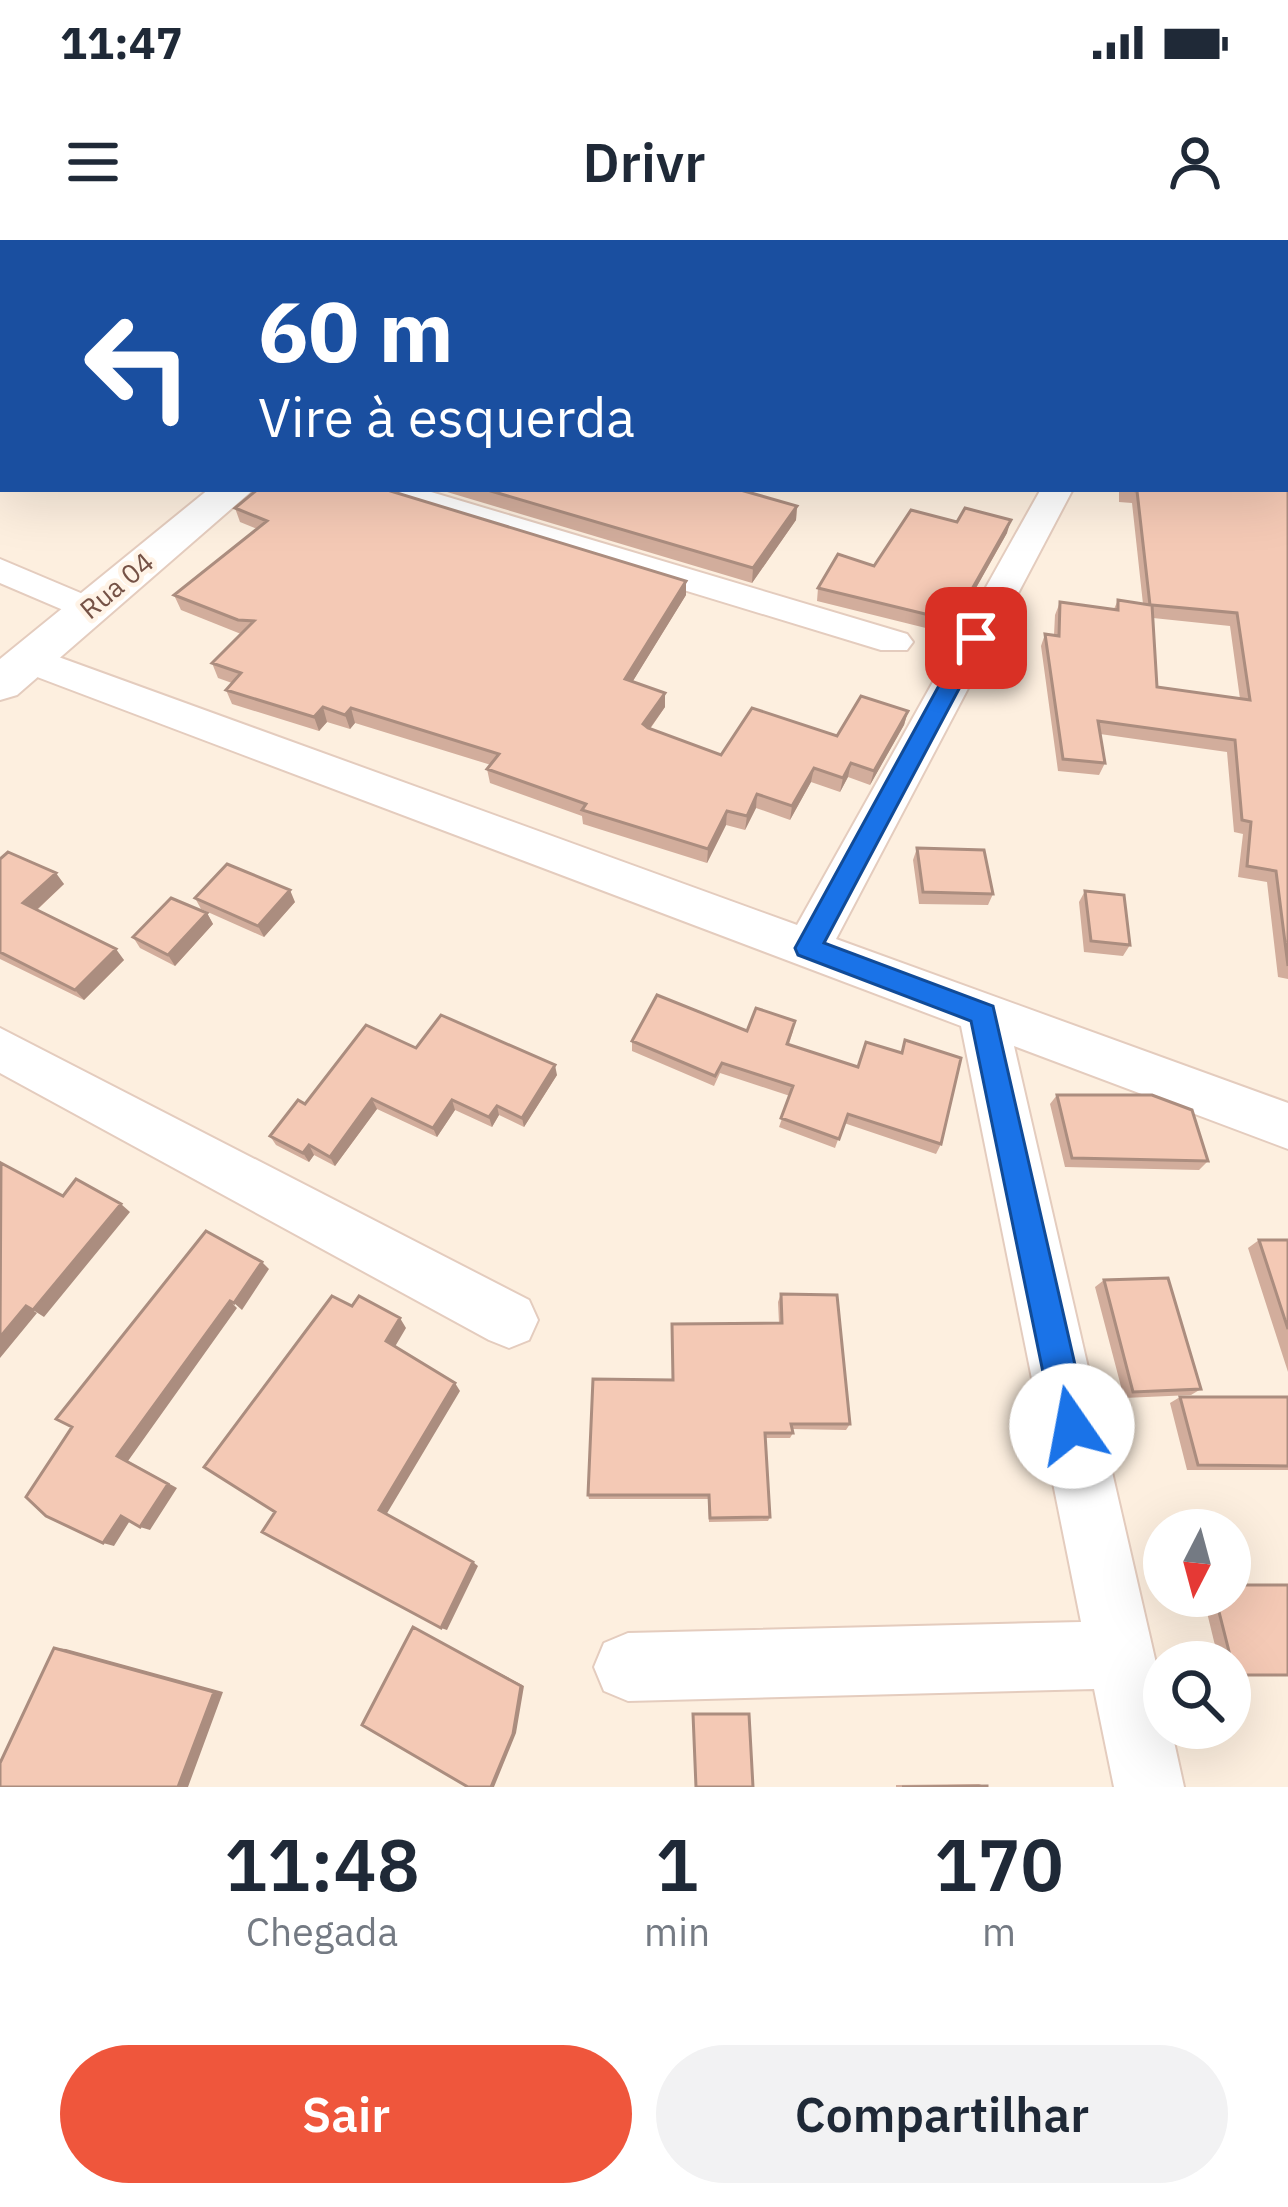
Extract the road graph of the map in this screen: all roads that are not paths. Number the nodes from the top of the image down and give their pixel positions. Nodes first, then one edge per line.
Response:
1 (230, 492) edge
2 (396, 492) edge
3 (1055, 492) edge
4 (0, 570) edge
5 (89, 610) junction
6 (894, 643) dead end
7 (14, 672) edge
8 (808, 948) junction
9 (983, 1014) junction
10 (0, 1049) edge
11 (1288, 1126) edge
12 (509, 1320) dead end
13 (1121, 1655) junction
14 (628, 1667) dead end
15 (1149, 1787) edge

1 - 5 street, Rua 04
2 - 6 street
3 - 8 street
4 - 5 street
5 - 7 street, Rua 04
7 - 8 street
8 - 9 street
9 - 11 street
9 - 13 street
10 - 12 street
13 - 14 street
13 - 15 street

